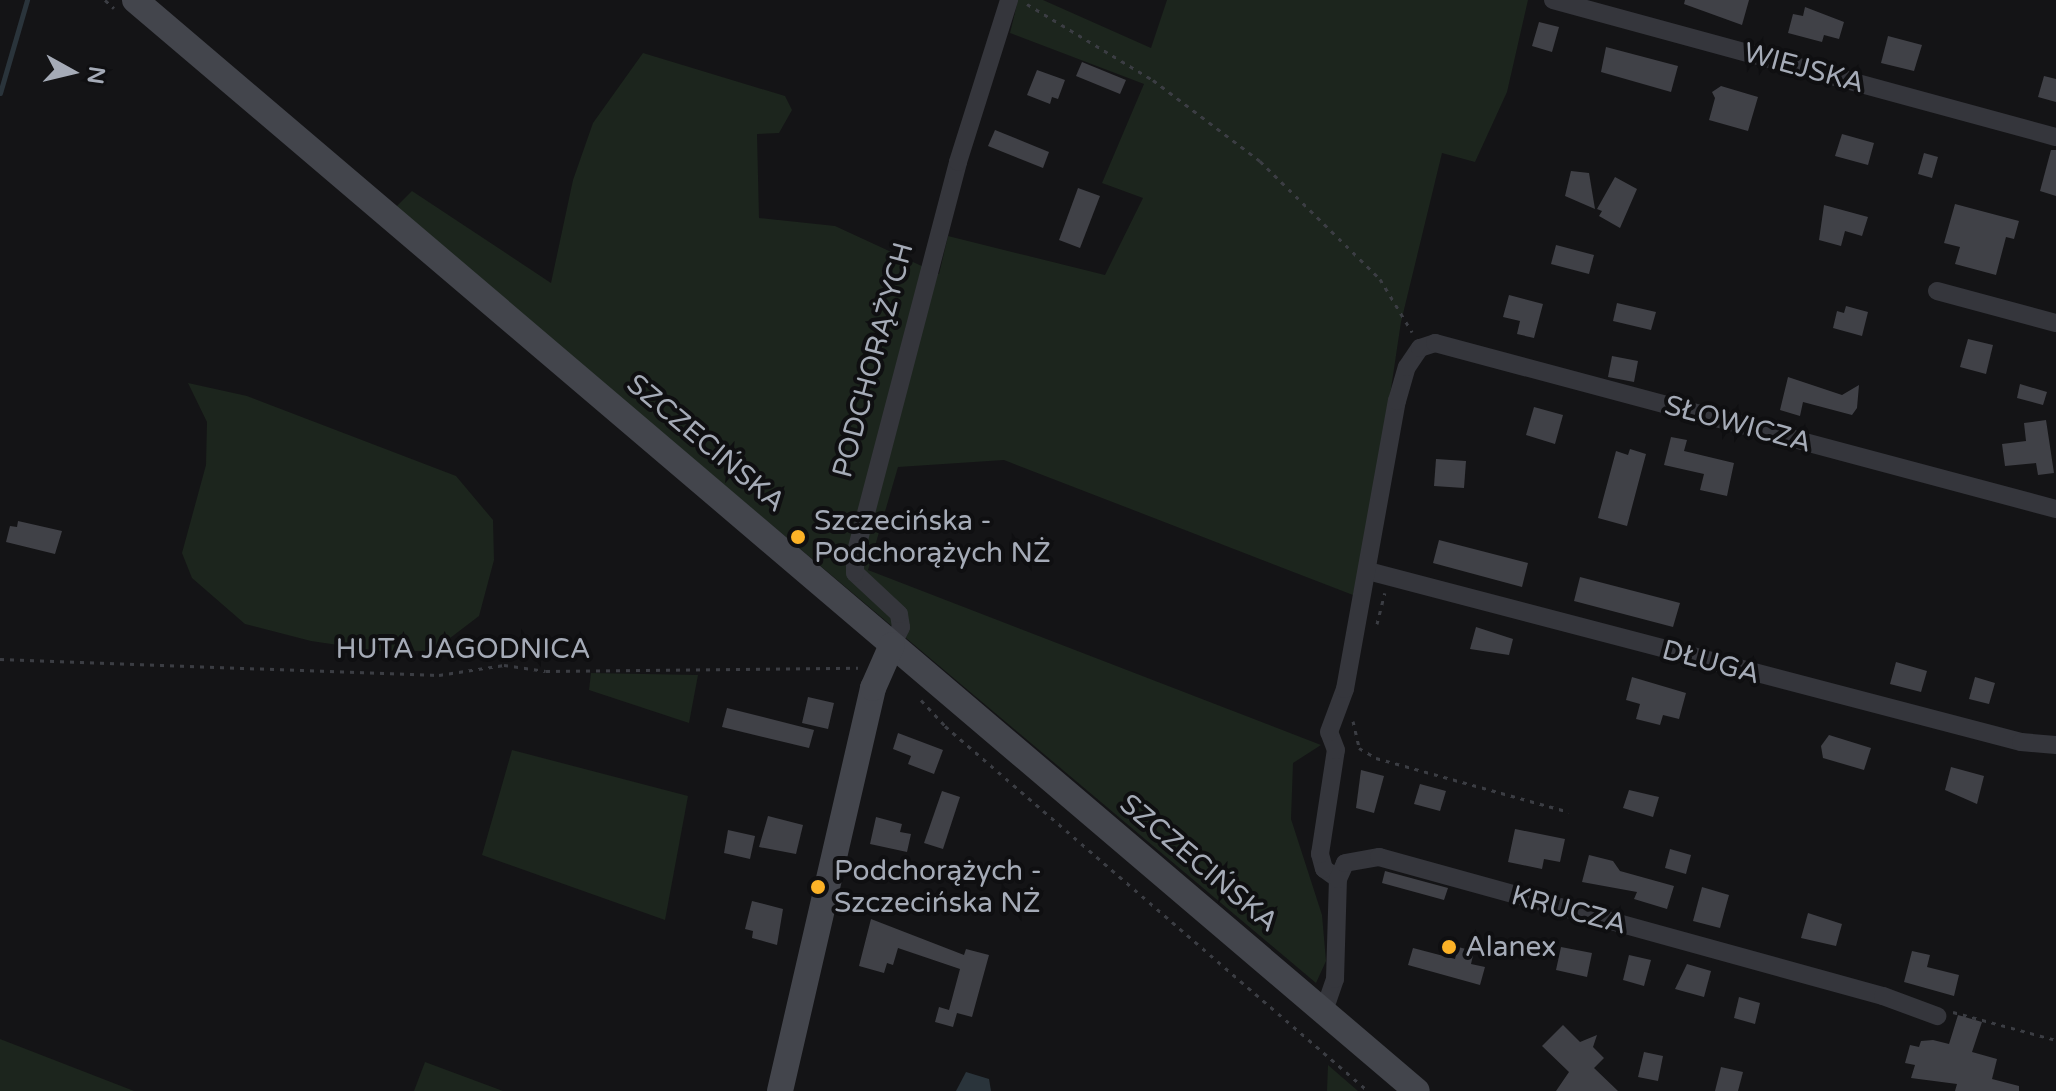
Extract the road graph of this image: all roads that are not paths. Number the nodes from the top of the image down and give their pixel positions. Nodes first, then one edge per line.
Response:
1 (135, 0) edge
2 (1009, 0) edge
3 (1553, 0) edge
4 (2056, 137) edge
5 (1937, 291) dead end
6 (2056, 323) edge
7 (2056, 509) edge
8 (1368, 571) junction
9 (892, 645) junction
10 (2056, 745) edge
11 (1338, 879) junction
12 (1324, 1011) junction
13 (1937, 1016) road end
14 (780, 1091) edge
15 (1417, 1091) edge

1 - 9 main road, SZCZECIŃSKA
2 - 9 street, PODCHORĄŻYCH
3 - 4 street, WIEJSKA
5 - 6 street
7 - 8 street, SŁOWICZA
8 - 10 street, DŁUGA
8 - 11 street
9 - 12 main road, SZCZECIŃSKA
9 - 14 main road, PODCHORĄŻYCH
11 - 12 street
11 - 13 street, KRUCZA
12 - 15 main road, SZCZECIŃSKA

